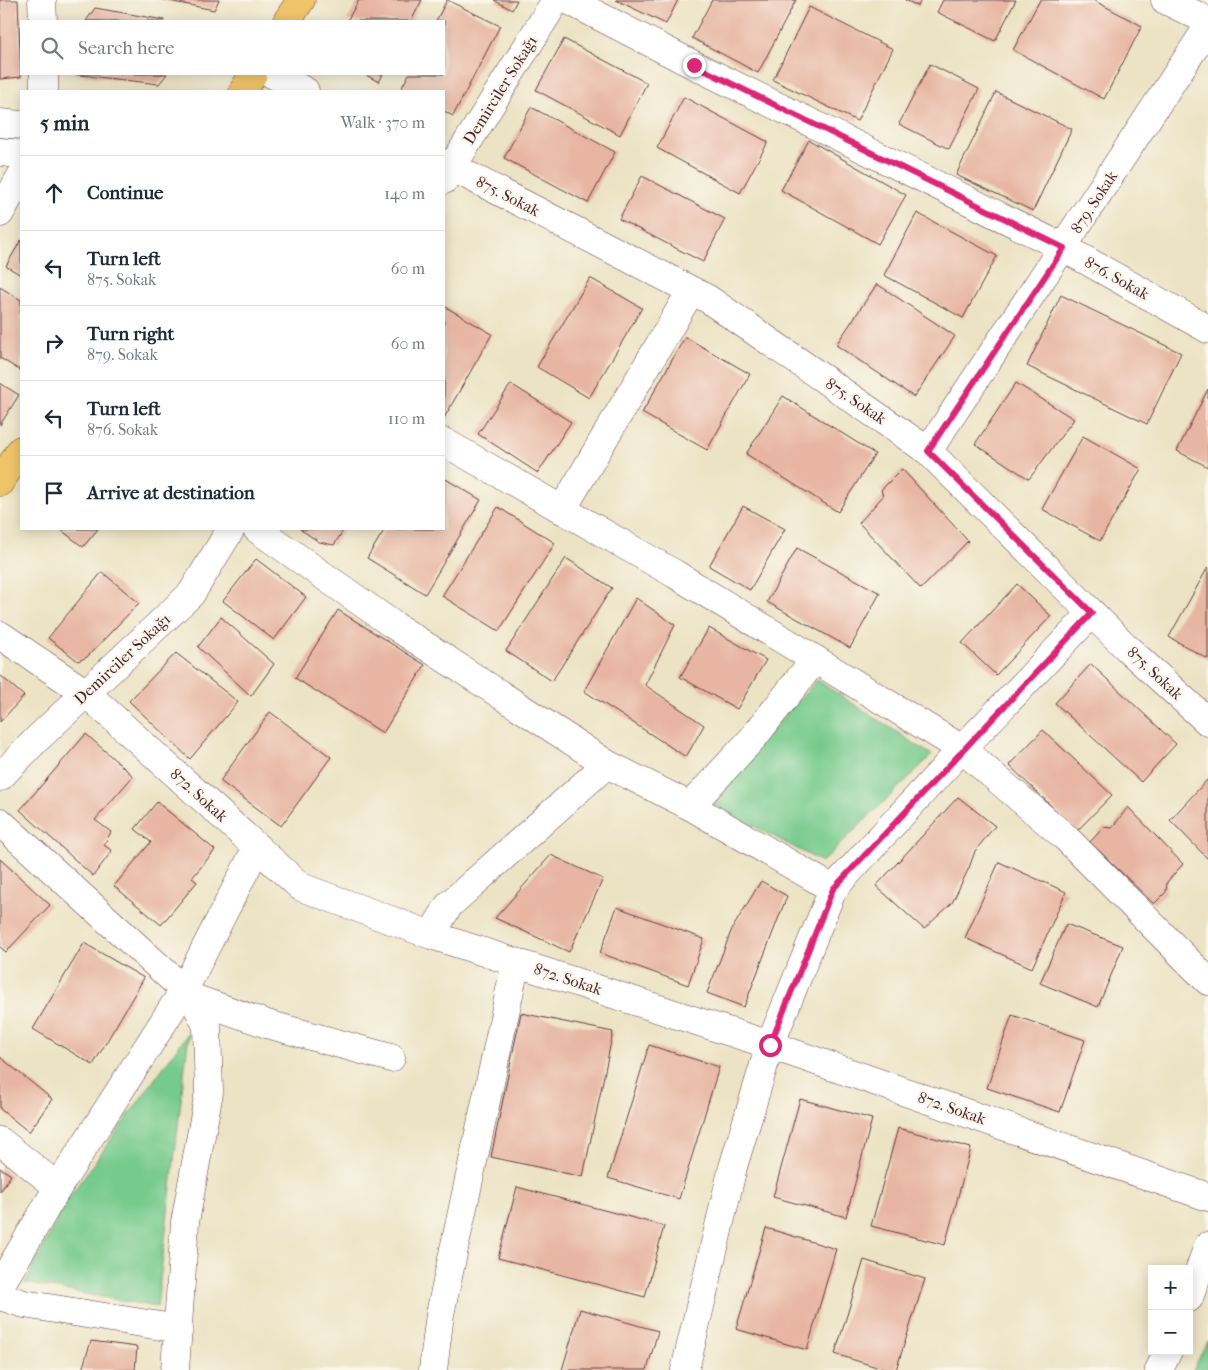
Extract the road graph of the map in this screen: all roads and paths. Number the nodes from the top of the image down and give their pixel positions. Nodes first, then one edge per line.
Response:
1 (42, 0) edge
2 (301, 0) edge
3 (556, 0) edge
4 (568, 0) edge
5 (1164, 0) edge
6 (44, 20) edge
7 (288, 20) edge
8 (1208, 22) edge
9 (1208, 27) edge
10 (44, 75) edge
11 (252, 75) edge
12 (274, 75) edge
13 (44, 90) edge
14 (244, 90) edge
15 (304, 90) edge
16 (0, 123) edge
17 (20, 126) edge
18 (0, 152) edge
19 (20, 154) edge
20 (446, 170) edge
21 (20, 178) edge
22 (0, 213) edge
23 (1064, 248) junction
24 (691, 291) junction
25 (1208, 329) edge
26 (445, 443) edge
27 (928, 451) junction
28 (20, 452) edge
29 (0, 482) edge
30 (562, 510) junction
31 (230, 530) edge
32 (258, 530) edge
33 (1092, 613) junction
34 (0, 635) edge
35 (815, 660) junction
36 (86, 693) junction
37 (1208, 722) edge
38 (962, 749) junction
39 (607, 764) junction
40 (0, 777) edge
41 (690, 806) junction
42 (0, 822) edge
43 (257, 847) junction
44 (833, 889) junction
45 (431, 935) junction
46 (516, 962) junction
47 (1208, 981) edge
48 (188, 994) junction
49 (770, 1045) junction
50 (391, 1058) dead end
51 (0, 1141) edge
52 (58, 1187) junction
53 (1208, 1197) edge
54 (1208, 1246) edge
55 (0, 1286) edge
56 (1193, 1287) edge
57 (0, 1296) edge
58 (179, 1329) junction
59 (1166, 1355) edge
60 (175, 1370) edge
61 (433, 1370) edge
62 (685, 1370) edge
63 (1159, 1370) edge

1 - 6 street
2 - 7 main road
3 - 20 street, Demirciler Sokağı
4 - 23 street, 876. Sokak
5 - 8 street
9 - 23 street, 879. Sokak
10 - 13 street
11 - 14 main road
12 - 15 street
16 - 17 street
18 - 19 street
20 - 24 street, 875. Sokak
21 - 22 street
23 - 25 street, 876. Sokak
23 - 27 street, 879. Sokak
24 - 27 street, 875. Sokak
24 - 30 street
26 - 30 street
27 - 33 street, 875. Sokak
28 - 29 main road
30 - 35 street
31 - 36 street, Demirciler Sokağı
32 - 39 street
33 - 37 street, 875. Sokak
33 - 38 street
34 - 36 street, 872. Sokak
35 - 38 street
35 - 41 street
36 - 40 street, Demirciler Sokağı
36 - 43 street, 872. Sokak
38 - 44 street
38 - 47 street
39 - 41 street
39 - 45 street
41 - 44 street
42 - 48 street
43 - 45 street, 872. Sokak
43 - 48 street
44 - 49 street
45 - 46 street, 872. Sokak
46 - 49 street, 872. Sokak
46 - 61 street
48 - 50 street
48 - 52 street
48 - 58 street
49 - 53 street, 872. Sokak
49 - 62 street
51 - 52 street
52 - 55 street
54 - 56 street
57 - 58 street
58 - 60 street
59 - 63 street

